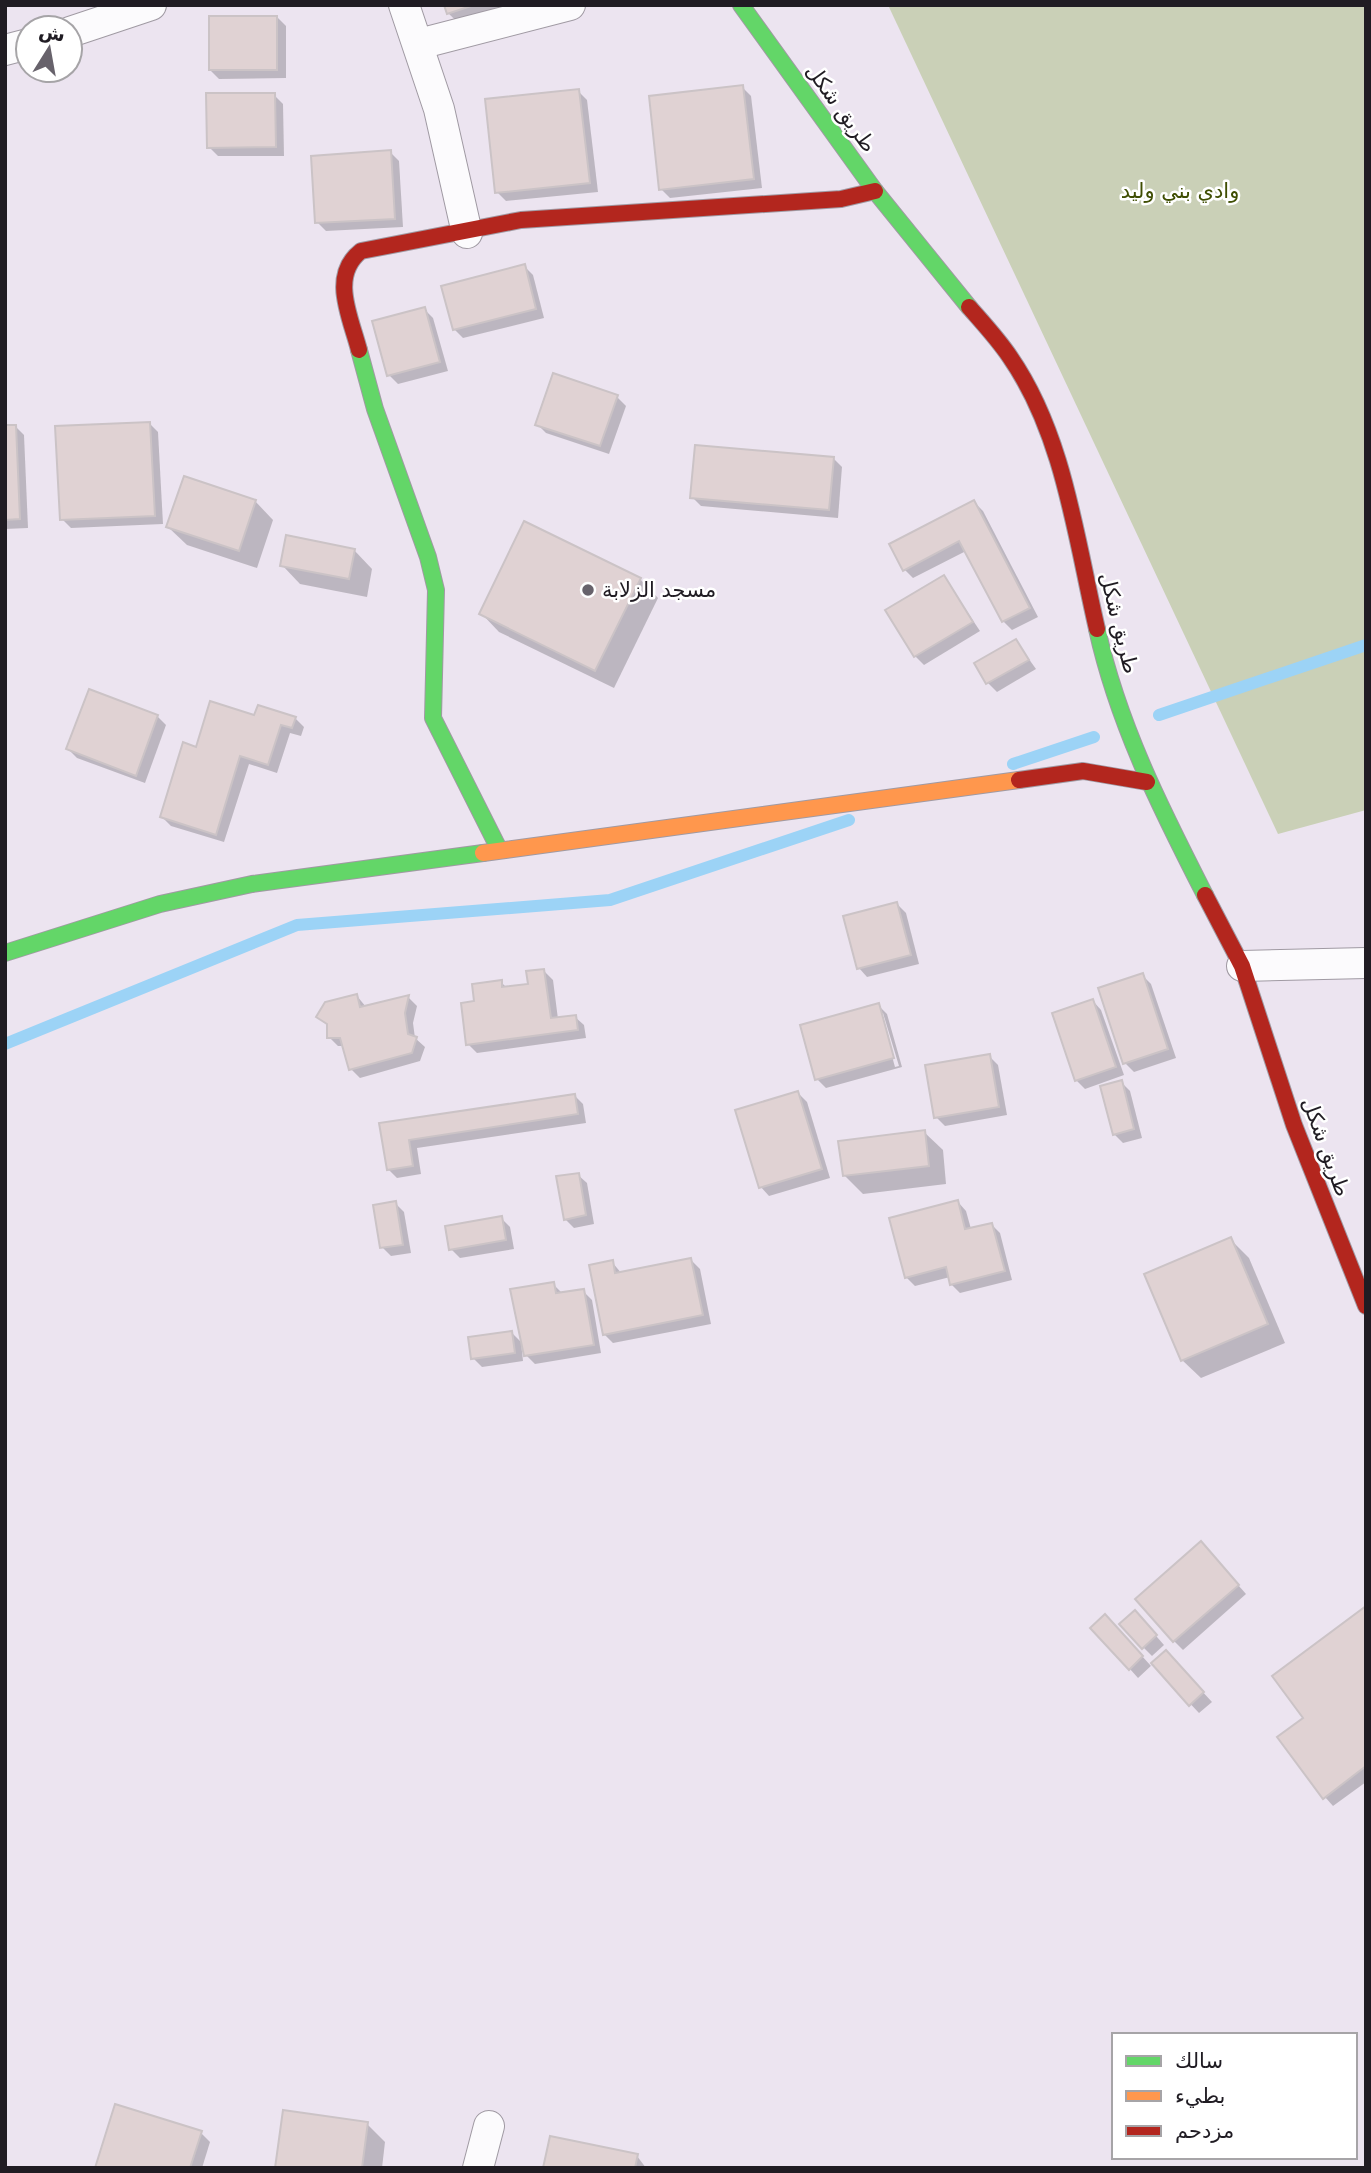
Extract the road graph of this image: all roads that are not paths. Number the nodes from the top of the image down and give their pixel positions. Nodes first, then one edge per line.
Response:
1 (151, 5) edge
2 (404, 5) edge
3 (570, 5) edge
4 (741, 5) edge
5 (84, 27) edge
6 (419, 44) junction
7 (875, 191) junction
8 (467, 233) junction
9 (1147, 782) junction
10 (499, 849) junction
11 (5, 953) edge
12 (1366, 962) edge
13 (1242, 966) junction
14 (1366, 1306) edge
15 (489, 2126) dead end
16 (478, 2168) edge

1 - 5 street
2 - 6 street
3 - 6 street
4 - 7 street, طريق شكل
6 - 8 street
7 - 8 street
7 - 9 street, طريق شكل
8 - 10 street
9 - 10 street
9 - 13 street, طريق شكل
10 - 11 street
12 - 13 street
13 - 14 street, طريق شكل
15 - 16 street

